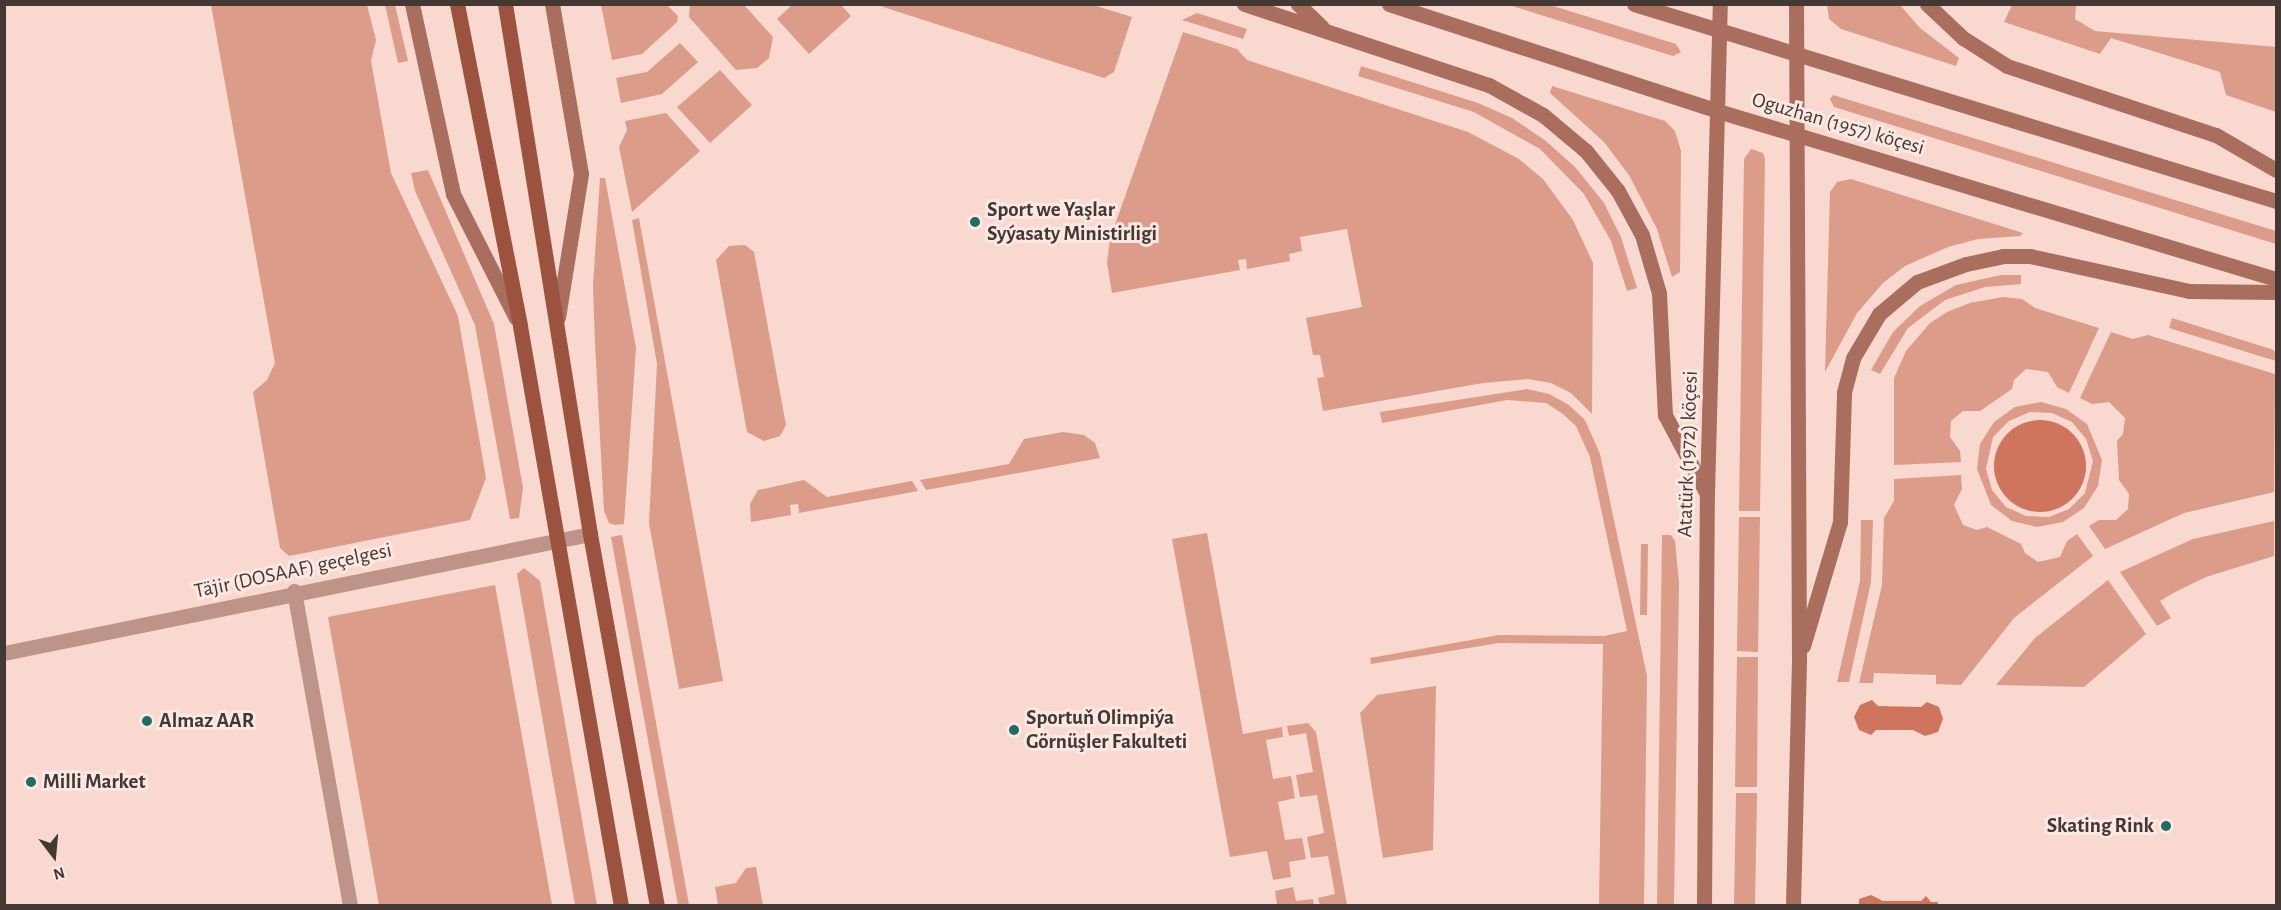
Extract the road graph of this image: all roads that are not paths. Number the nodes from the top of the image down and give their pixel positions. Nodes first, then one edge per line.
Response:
1 (412, 4) edge
2 (457, 4) edge
3 (505, 4) edge
4 (552, 4) edge
5 (1244, 4) edge
6 (1298, 4) edge
7 (1389, 4) edge
8 (1634, 4) edge
9 (1720, 4) edge
10 (1796, 4) edge
11 (1927, 4) edge
12 (1326, 30) junction
13 (1720, 31) junction
14 (1796, 55) junction
15 (1720, 112) junction
16 (1794, 132) junction
17 (2277, 170) edge
18 (2277, 201) edge
19 (2277, 279) edge
20 (2277, 292) edge
21 (558, 317) junction
22 (520, 326) junction
23 (1707, 494) junction
24 (590, 534) junction
25 (556, 540) junction
26 (294, 591) junction
27 (4, 653) edge
28 (1799, 660) junction
29 (350, 906) edge
30 (621, 906) edge
31 (657, 906) edge
32 (1704, 906) edge
33 (1793, 906) edge

1 - 22 main road
2 - 22 main road
3 - 21 main road
4 - 21 main road
5 - 12 main road
6 - 12 main road
7 - 15 main road, Oguzhan (1957) köçesi
8 - 13 main road
9 - 13 main road, Atatürk (1972) köçesi
10 - 14 main road
11 - 17 main road
12 - 23 main road
13 - 14 main road
13 - 15 main road, Atatürk (1972) köçesi
14 - 16 main road
14 - 18 main road
15 - 16 main road, Oguzhan (1957) köçesi
15 - 23 main road, Atatürk (1972) köçesi
16 - 19 main road, Oguzhan (1957) köçesi
16 - 28 main road
20 - 28 main road
21 - 24 main road
22 - 25 main road
23 - 32 main road, Atatürk (1972) köçesi
24 - 25 street, Täjir (DOSAAF) geçelgesi
24 - 31 main road
25 - 26 street, Täjir (DOSAAF) geçelgesi
25 - 30 main road
26 - 27 street, Täjir (DOSAAF) geçelgesi
26 - 29 street
28 - 33 main road

